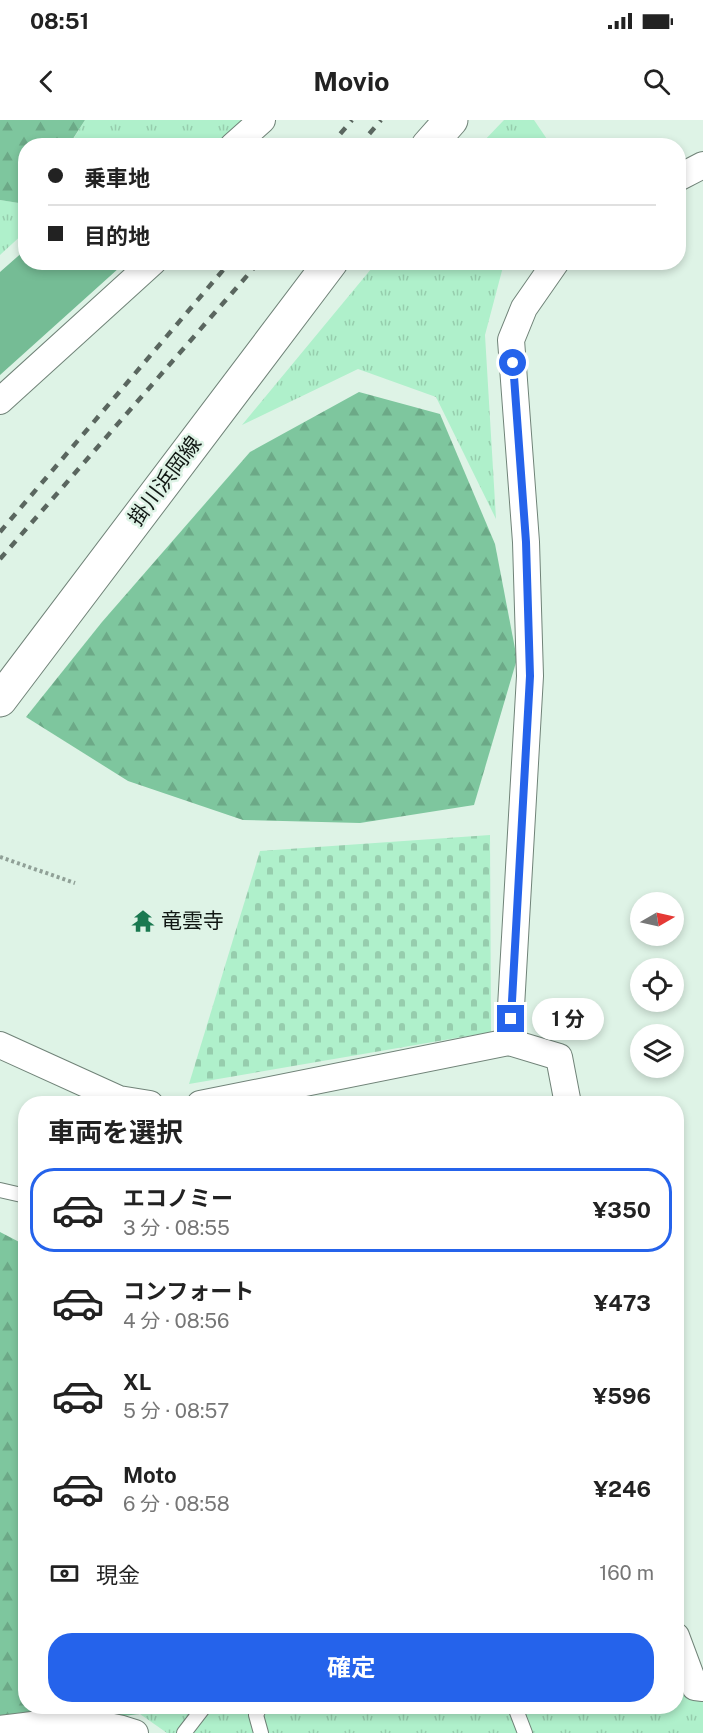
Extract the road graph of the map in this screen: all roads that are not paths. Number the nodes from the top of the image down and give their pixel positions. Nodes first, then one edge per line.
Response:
1 (262, 120) edge
2 (451, 120) edge
3 (242, 138) edge
4 (435, 138) edge
5 (703, 165) edge
6 (686, 174) edge
7 (144, 270) edge
8 (325, 270) edge
9 (550, 270) edge
10 (0, 400) edge
11 (0, 700) edge
12 (509, 1042) junction
13 (0, 1045) edge
14 (113, 1096) edge
15 (240, 1096) edge
16 (566, 1096) edge
17 (0, 1190) edge
18 (18, 1194) edge
19 (684, 1657) edge
20 (703, 1688) edge
21 (199, 1714) edge
22 (256, 1714) edge
23 (518, 1714) edge
24 (0, 1729) edge
25 (135, 1733) edge
26 (184, 1733) edge
27 (261, 1733) edge
28 (525, 1733) edge

1 - 3 street
2 - 4 main road
5 - 6 street
7 - 10 street
8 - 11 main road, 掛川浜岡線
9 - 12 street
12 - 15 street
12 - 16 street
13 - 14 street
17 - 18 lane
19 - 20 street
21 - 26 lane
22 - 27 lane
23 - 28 lane
24 - 25 street

